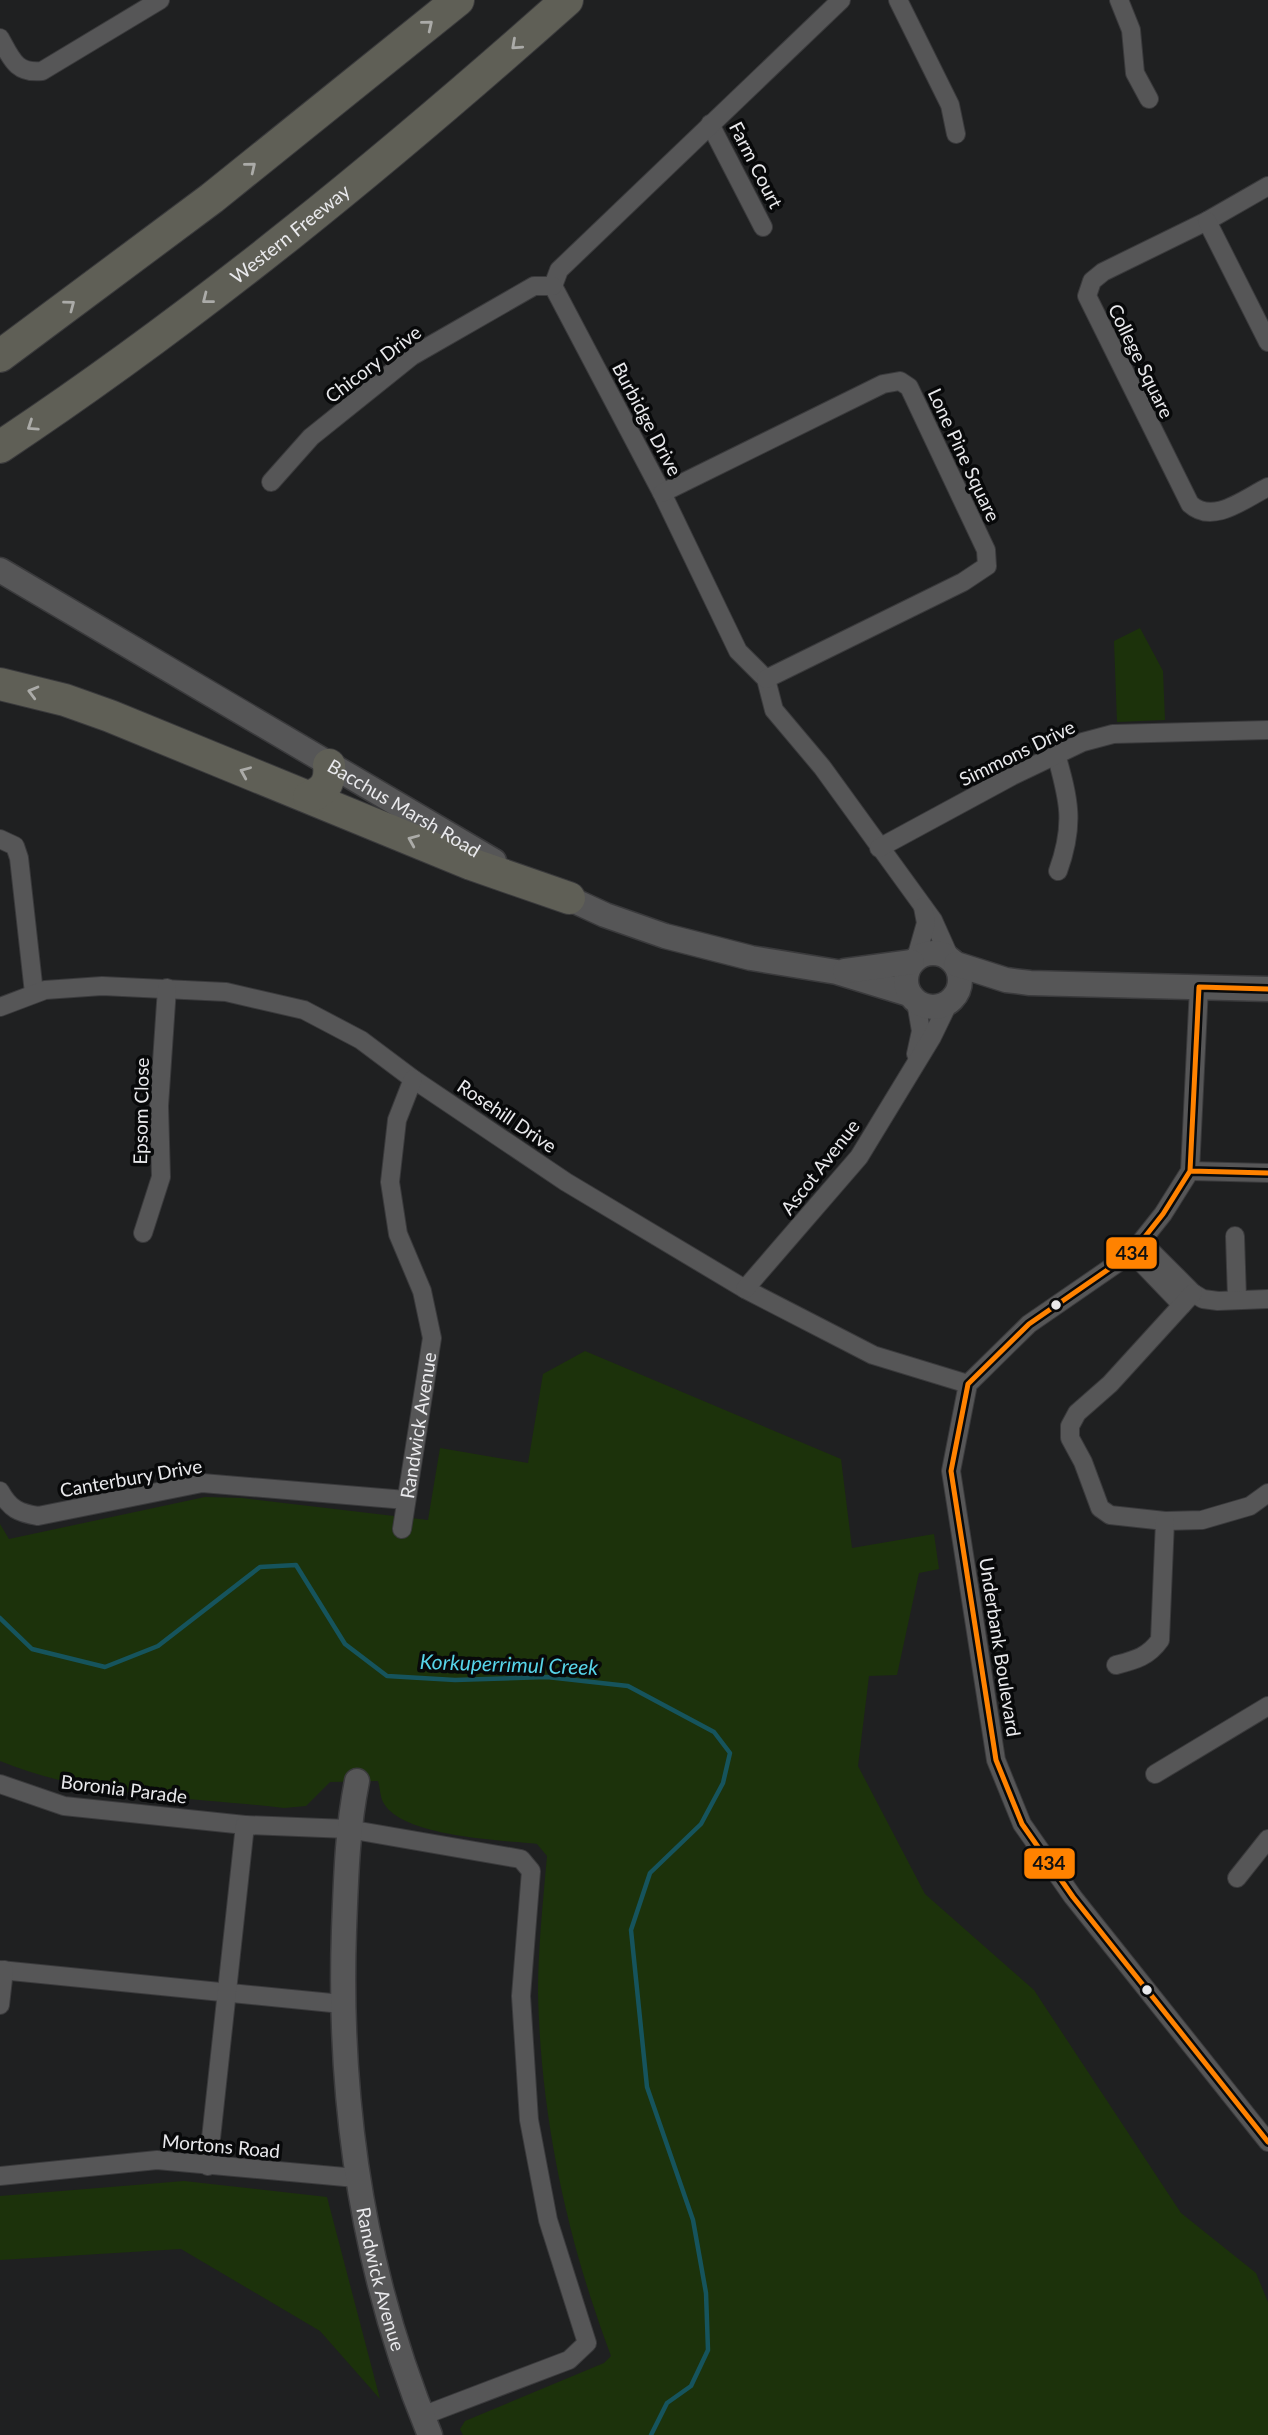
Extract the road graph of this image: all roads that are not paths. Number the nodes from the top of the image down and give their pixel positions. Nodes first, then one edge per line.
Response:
1 (160, 0) edge
2 (458, 0) edge
3 (567, 0) edge
4 (841, 0) edge
5 (898, 0) edge
6 (1119, 0) edge
7 (0, 38) edge
8 (1149, 99) dead end
9 (710, 124) junction
10 (956, 134) dead end
11 (1268, 186) edge
12 (1207, 221) junction
13 (764, 227) dead end
14 (553, 285) junction
15 (1268, 342) edge
16 (0, 356) edge
17 (0, 447) edge
18 (271, 482) dead end
19 (1268, 487) edge
20 (662, 493) junction
21 (0, 570) edge
22 (766, 679) junction
23 (0, 684) edge
24 (1268, 732) edge
25 (1056, 754) junction
26 (329, 765) junction
27 (309, 797) junction
28 (0, 839) edge
29 (879, 848) junction
30 (1058, 871) dead end
31 (569, 898) junction
32 (923, 907) junction
33 (914, 960) junction
34 (953, 961) junction
35 (837, 972) junction
36 (1030, 983) junction
37 (167, 988) junction
38 (1199, 988) junction
39 (1268, 989) edge
40 (34, 993) junction
41 (912, 998) junction
42 (951, 1001) junction
43 (0, 1007) edge
44 (915, 1061) junction
45 (413, 1079) junction
46 (1190, 1171) junction
47 (1268, 1173) edge
48 (143, 1233) dead end
49 (1235, 1236) dead end
50 (1137, 1248) junction
51 (745, 1289) junction
52 (1237, 1298) junction
53 (1187, 1299) junction
54 (1268, 1299) edge
55 (968, 1384) junction
56 (0, 1492) edge
57 (1268, 1493) edge
58 (406, 1500) junction
59 (1165, 1521) junction
60 (402, 1529) dead end
61 (1116, 1665) dead end
62 (1268, 1706) edge
63 (1155, 1774) dead end
64 (357, 1781) dead end
65 (0, 1784) edge
66 (245, 1825) junction
67 (348, 1829) junction
68 (1268, 1839) edge
69 (1237, 1878) dead end
70 (2, 1970) edge
71 (227, 1991) junction
72 (342, 2004) junction
73 (0, 2005) edge
74 (1268, 2142) edge
75 (208, 2166) junction
76 (0, 2176) edge
77 (356, 2178) junction
78 (426, 2425) edge

1 - 7 street
16 -> 2 highway
3 -> 17 highway, Western Freeway
4 - 9 street
5 - 10 street
6 - 8 street
9 - 13 street, Farm Court
9 - 14 street
11 - 12 street
12 - 15 street
12 - 19 street, College Square
14 - 18 street, Chicory Drive
14 - 20 street, Burbidge Drive
20 - 22 street, Burbidge Drive
20 - 22 street, Lone Pine Square
21 - 26 main road, Bacchus Marsh Road
22 - 29 street, Burbidge Drive
27 -> 23 highway
24 - 25 street, Simmons Drive
25 - 29 street, Simmons Drive
25 - 30 street
26 - 27 highway
26 - 31 main road, Bacchus Marsh Road
31 -> 27 highway
28 - 40 street
29 - 32 street, Burbidge Drive
31 - 35 main road, Bacchus Marsh Road
32 - 33 street
32 - 34 street, Burbidge Drive
33 - 34 main road
33 - 35 main road, Bacchus Marsh Road
33 - 41 main road
34 - 36 main road
34 - 42 main road
35 - 41 main road, Bacchus Marsh Road
36 - 38 main road
36 - 42 main road
37 - 40 street, Rosehill Drive
37 - 45 street, Rosehill Drive
37 - 48 street, Epsom Close
38 - 39 main road
38 - 46 street
40 - 43 street, Rosehill Drive
41 - 42 main road
41 - 44 street
42 - 44 street, Ascot Avenue
44 - 51 street, Ascot Avenue
45 - 51 street, Rosehill Drive
45 - 58 street, Randwick Avenue
46 - 47 street
46 - 50 street
49 - 52 street
50 - 53 street
50 - 55 street
51 - 55 street, Rosehill Drive
52 - 53 street
52 - 54 street
53 - 59 street
55 - 74 street, Underbank Boulevard
56 - 58 street, Canterbury Drive
57 - 59 street
58 - 60 street, Randwick Avenue
59 - 61 street
62 - 63 street
64 - 67 main road, Randwick Avenue
65 - 66 street, Boronia Parade
66 - 67 street, Boronia Parade
66 - 71 street
67 - 72 main road, Randwick Avenue
67 - 78 street, Boronia Parade
68 - 69 street
70 - 71 street
70 - 73 street
71 - 72 street
71 - 75 street
72 - 77 main road, Randwick Avenue
75 - 76 street, Mortons Road
75 - 77 street, Mortons Road
77 - 78 main road, Randwick Avenue

